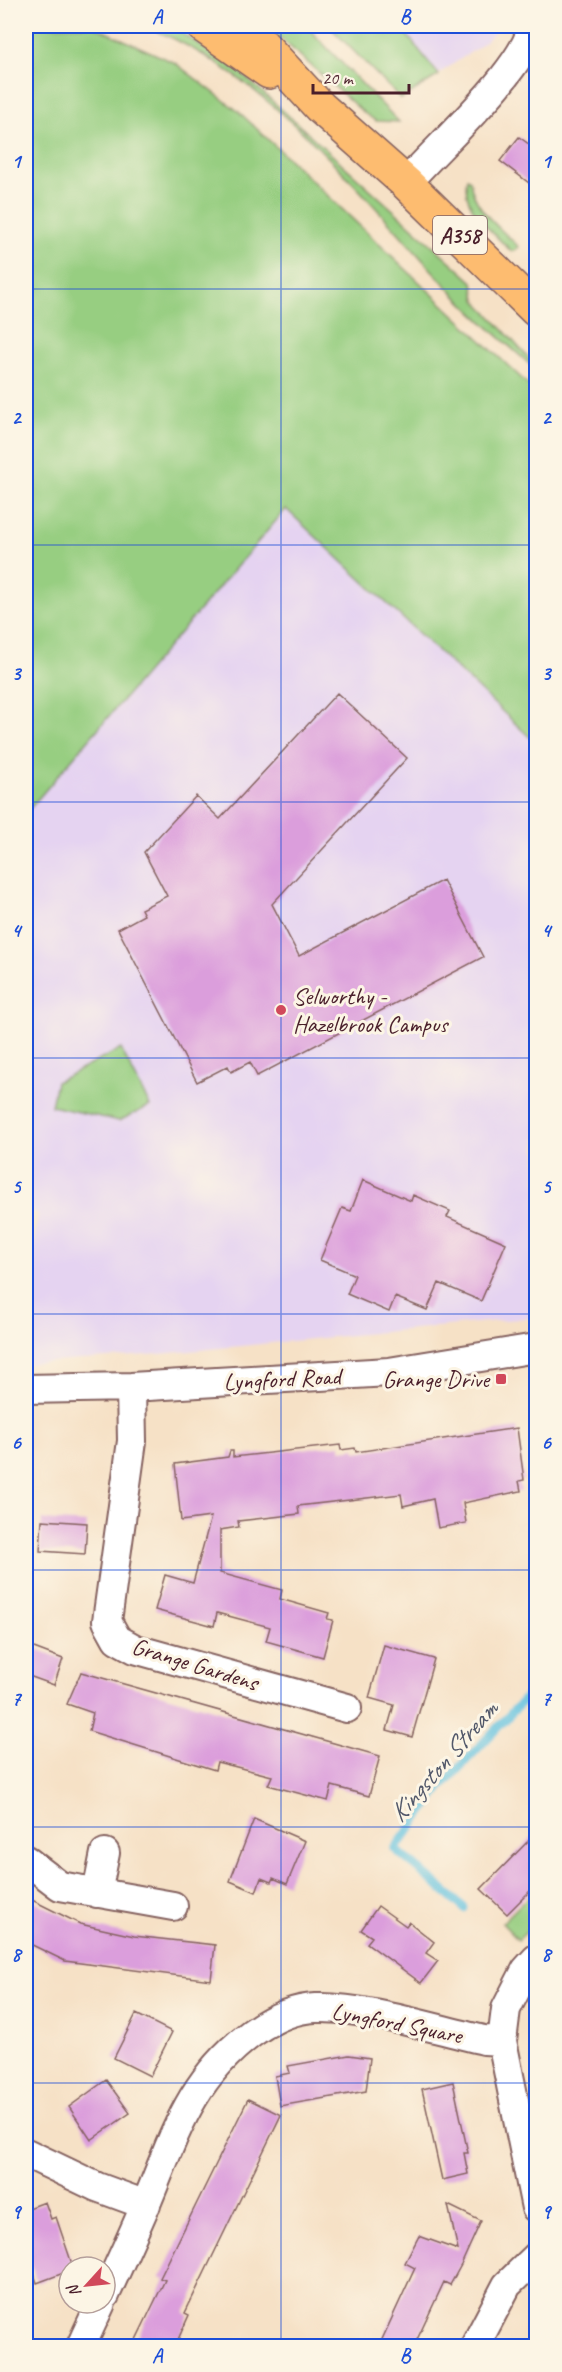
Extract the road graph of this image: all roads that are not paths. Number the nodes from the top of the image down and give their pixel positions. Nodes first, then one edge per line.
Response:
1 (203, 26) edge
2 (245, 26) edge
3 (534, 26) edge
4 (320, 107) junction
5 (406, 183) junction
6 (537, 310) edge
7 (537, 1348) edge
8 (131, 1387) junction
9 (26, 1389) edge
10 (347, 1708) dead end
11 (105, 1853) dead end
12 (26, 1860) edge
13 (97, 1893) junction
14 (172, 1906) dead end
15 (537, 1959) edge
16 (502, 2041) junction
17 (26, 2153) edge
18 (146, 2205) junction
19 (537, 2208) edge
20 (537, 2257) edge
21 (117, 2269) edge
22 (95, 2315) edge
23 (81, 2346) edge
24 (475, 2346) edge

1 - 4 main road, A358
2 - 4 main road, A358
3 - 5 street
4 - 5 main road, A358
5 - 6 main road, A358
7 - 8 street, Lyngford Road
8 - 9 street, Lyngford Road
8 - 10 street, Grange Gardens
11 - 13 street
12 - 13 street
13 - 14 street
15 - 16 street
16 - 18 street, Lyngford Square
16 - 19 street
17 - 18 street
18 - 21 street, Lyngford Square
20 - 24 street
22 - 23 street

